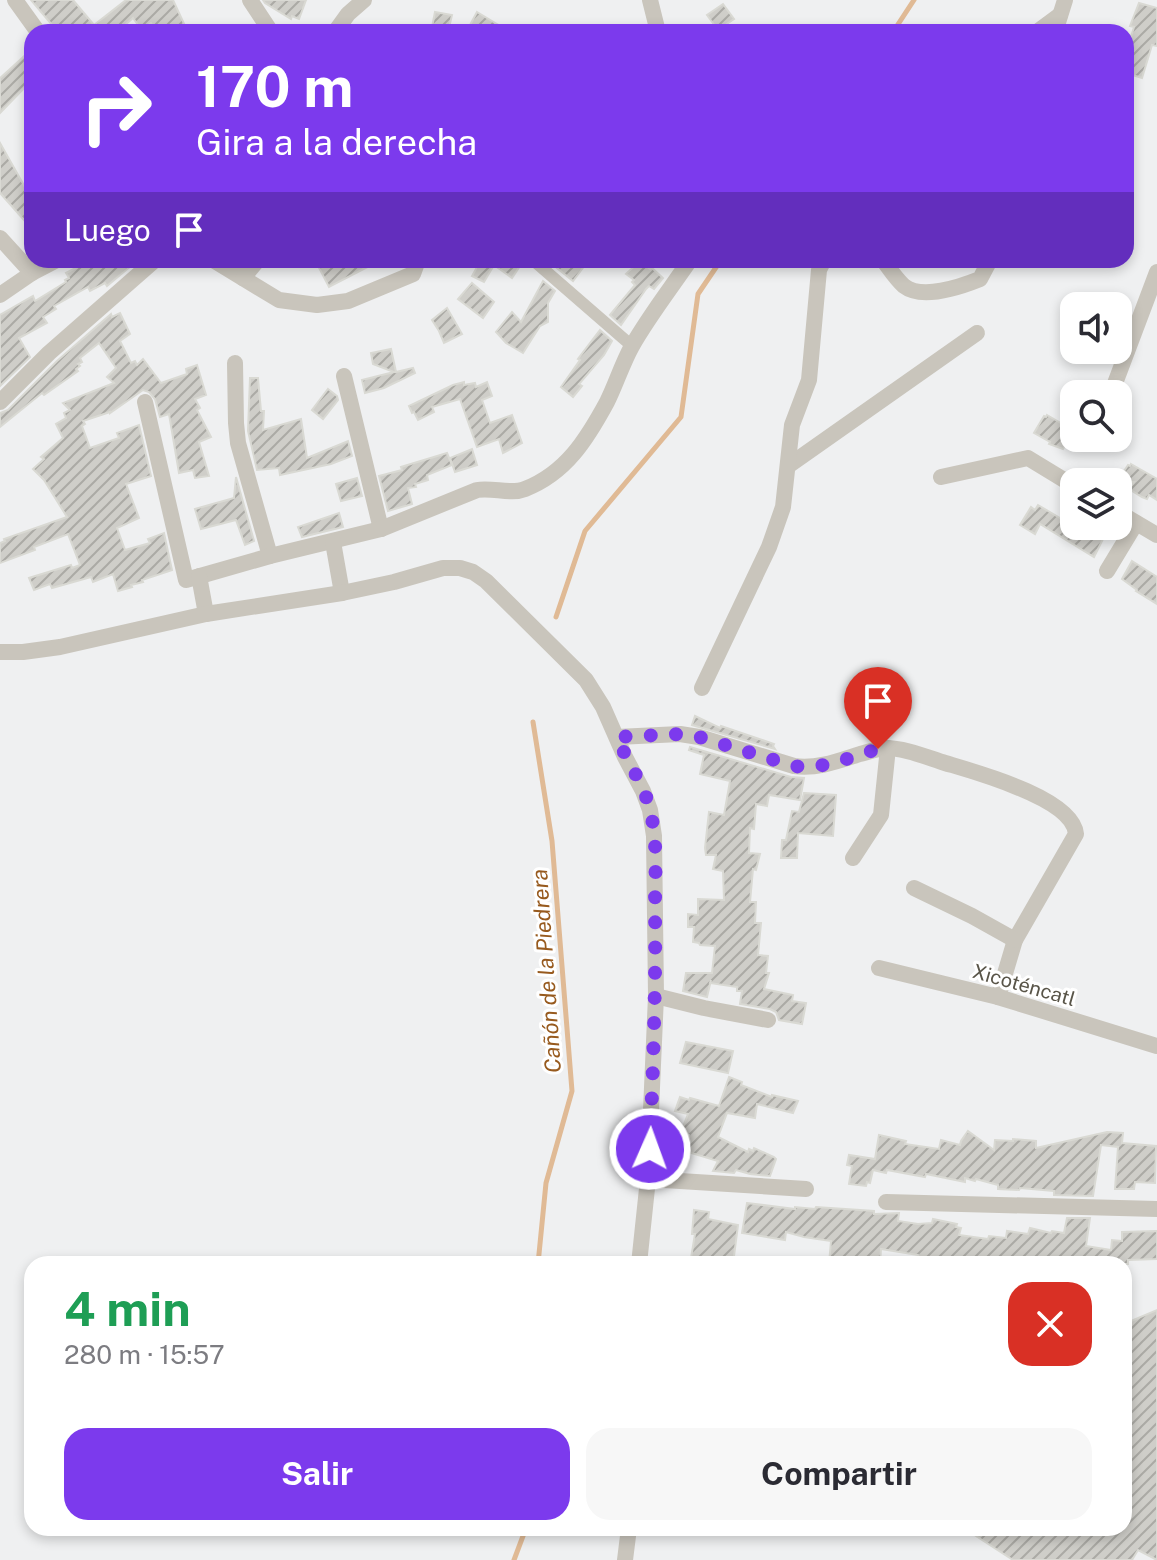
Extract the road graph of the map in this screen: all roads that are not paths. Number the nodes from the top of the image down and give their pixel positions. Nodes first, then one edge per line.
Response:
1 (15, 0) edge
2 (250, 0) edge
3 (364, 0) edge
4 (650, 0) edge
5 (1062, 7) edge
6 (32, 24) edge
7 (266, 24) edge
8 (341, 24) edge
9 (656, 24) edge
10 (1045, 24) edge
11 (0, 238) edge
12 (24, 264) edge
13 (27, 268) edge
14 (42, 268) edge
15 (146, 268) edge
16 (226, 268) edge
17 (251, 268) edge
18 (415, 268) edge
19 (542, 268) edge
20 (685, 268) edge
21 (820, 268) edge
22 (889, 268) edge
23 (987, 268) edge
24 (1157, 272) edge
25 (32, 273) junction
26 (243, 278) junction
27 (0, 295) edge
28 (977, 333) dead end
29 (632, 346) junction
30 (235, 363) dead end
31 (344, 376) dead end
32 (1116, 380) edge
33 (0, 402) edge
34 (145, 402) dead end
35 (788, 466) junction
36 (941, 477) dead end
37 (1060, 477) edge
38 (1132, 521) edge
39 (1136, 523) junction
40 (381, 529) junction
41 (1157, 535) edge
42 (333, 542) junction
43 (270, 556) junction
44 (1107, 571) dead end
45 (199, 576) junction
46 (342, 593) junction
47 (206, 614) junction
48 (0, 652) edge
49 (702, 688) dead end
50 (617, 737) junction
51 (888, 748) junction
52 (853, 858) dead end
53 (914, 888) dead end
54 (1015, 940) junction
55 (879, 968) dead end
56 (656, 996) junction
57 (998, 997) junction
58 (768, 1020) dead end
59 (1157, 1046) edge
60 (648, 1179) junction
61 (806, 1189) dead end
62 (886, 1202) dead end
63 (1157, 1209) edge
64 (640, 1256) edge
65 (628, 1536) edge
66 (625, 1560) edge

1 - 6 street
2 - 7 street
3 - 8 street
4 - 9 street
5 - 10 street
11 - 12 street
13 - 25 street
14 - 25 street
15 - 33 street
16 - 26 street
17 - 26 street
18 - 26 street
19 - 29 street
20 - 29 street
21 - 35 street
22 - 23 street
24 - 32 street
25 - 27 street
28 - 35 street
29 - 40 street
30 - 43 street
31 - 40 street
34 - 45 street
35 - 49 street
36 - 37 street
38 - 39 street
39 - 41 street
39 - 44 street
40 - 42 street
42 - 43 street
42 - 46 street
43 - 45 street
45 - 47 street
46 - 47 street
46 - 50 street
47 - 48 street
50 - 51 street
50 - 56 street
51 - 52 street
51 - 54 street
53 - 54 street
54 - 57 street
55 - 57 street, Xicoténcatl
56 - 58 street
56 - 60 street
57 - 59 street, Xicoténcatl
60 - 61 street
60 - 64 street
62 - 63 street
65 - 66 street

